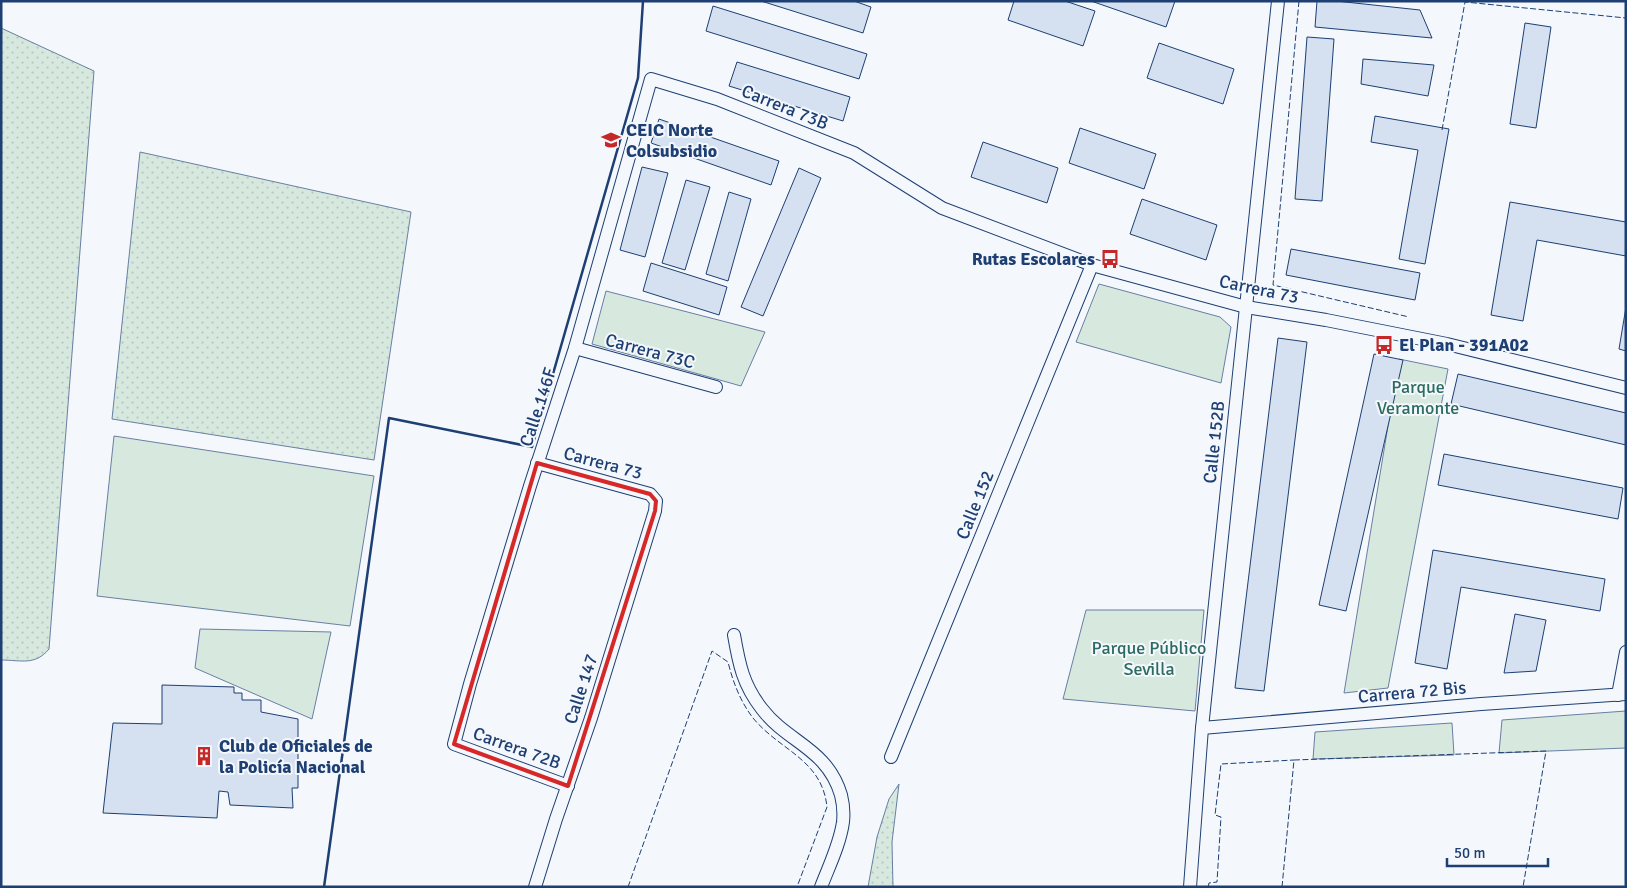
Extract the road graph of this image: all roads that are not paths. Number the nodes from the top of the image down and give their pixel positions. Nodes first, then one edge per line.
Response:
1 (1278, 1) edge
2 (651, 79) joint
3 (900, 182) joint
4 (1092, 265) junction
5 (1246, 307) junction
6 (575, 348) junction
7 (716, 387) dead end
8 (1626, 388) edge
9 (537, 463) junction
10 (656, 500) joint
11 (734, 635) dead end
12 (1626, 652) edge
13 (1622, 694) edge
14 (1202, 728) junction
15 (454, 744) joint
16 (891, 757) dead end
17 (568, 786) junction
18 (535, 887) edge
19 (821, 887) edge
20 (1190, 887) edge

1 - 5 street, Calle 152B
2 - 3 street, Carrera 73B
2 - 6 street, Calle 146F
3 - 4 street, Carrera 73
4 - 5 street, Carrera 73
4 - 16 street, Calle 152
5 - 8 street, Carrera 73
5 - 14 street, Calle 152B
6 - 7 street, Carrera 73C
6 - 9 street, Calle 146F
9 - 10 street, Carrera 73
9 - 15 street, Calle 146F
10 - 17 street, Calle 147
11 - 19 street
12 - 13 street
13 - 14 street, Carrera 72 Bis
14 - 20 street, Calle 152B
15 - 17 street, Carrera 72B
17 - 18 street, Calle 147

